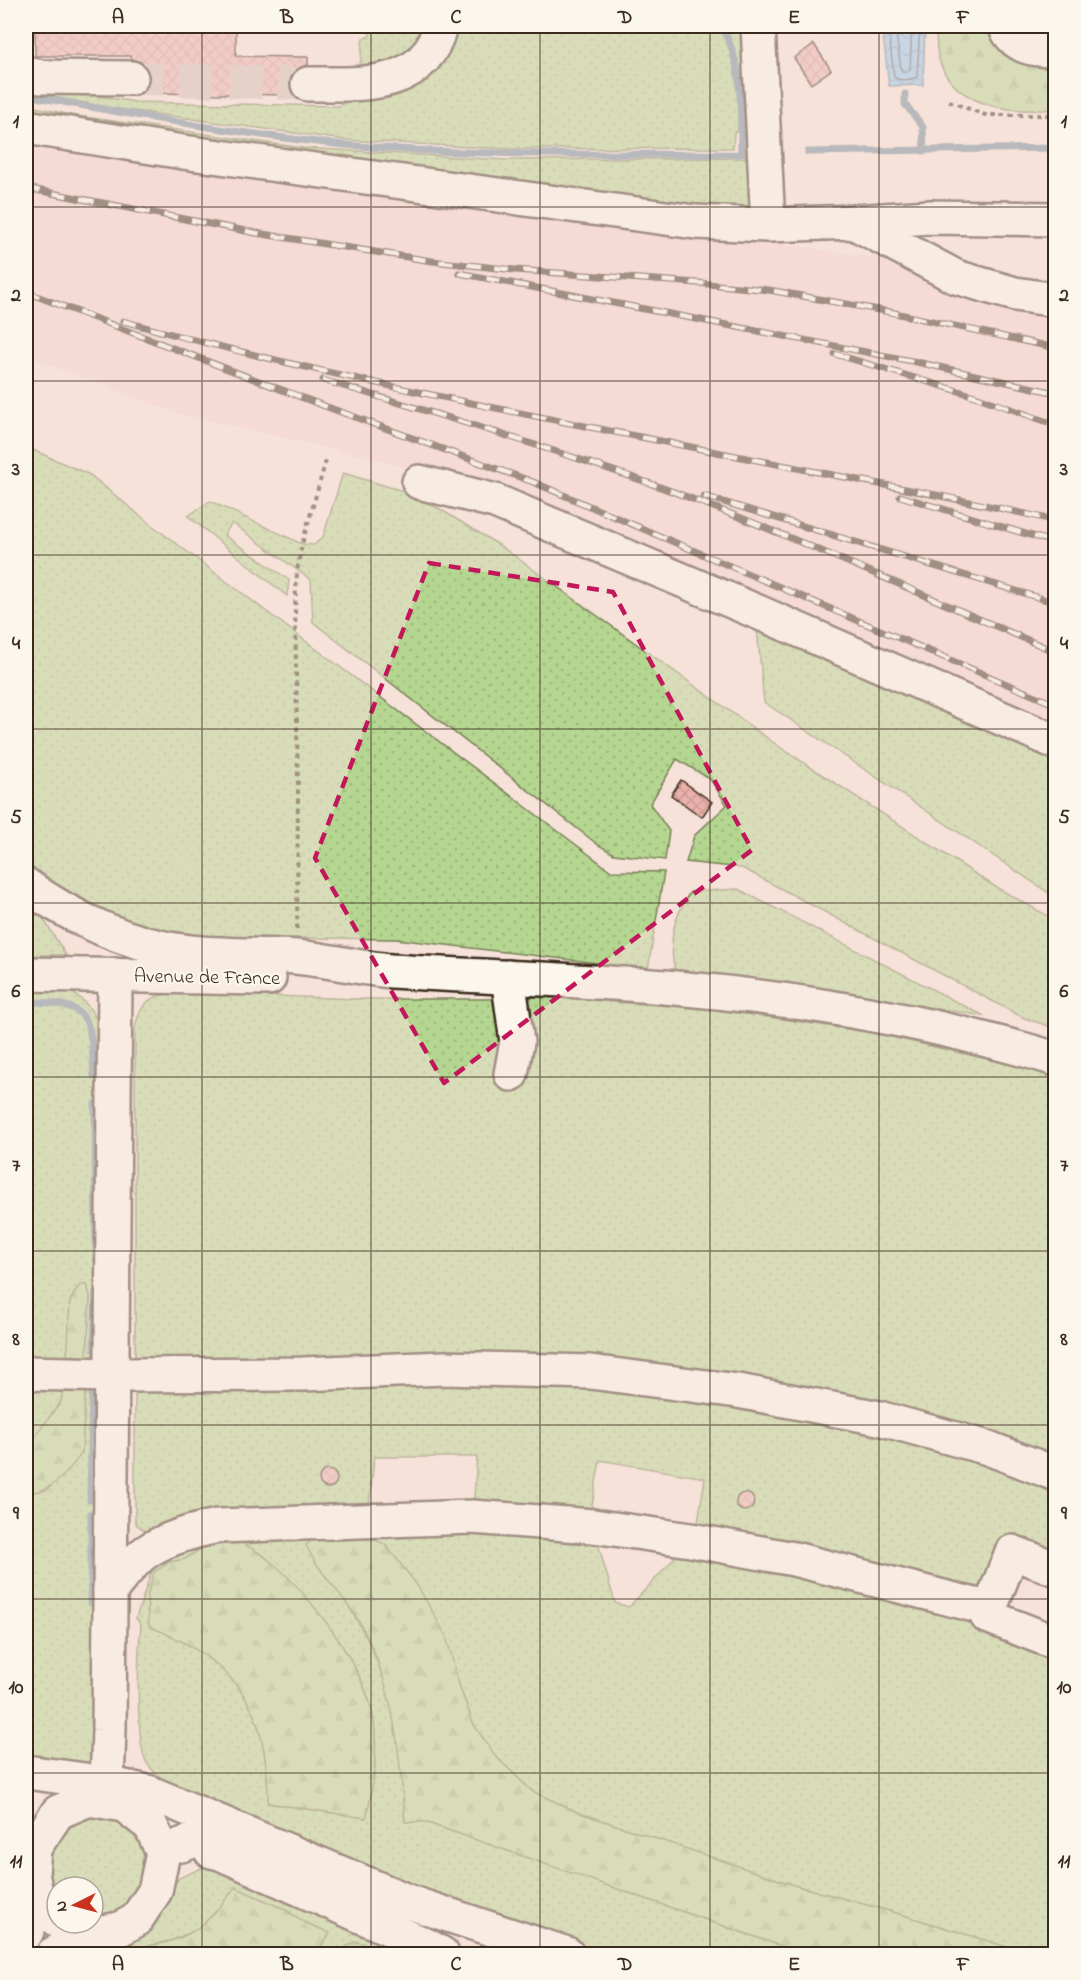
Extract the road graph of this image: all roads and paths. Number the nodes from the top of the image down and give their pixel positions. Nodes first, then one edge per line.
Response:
1 (440, 26) edge
2 (1005, 26) edge
3 (763, 30) edge
4 (1056, 51) edge
5 (26, 74) edge
6 (130, 78) tunnel mouth
7 (308, 84) tunnel mouth
8 (949, 102) dead end
9 (1056, 115) edge
10 (26, 127) edge
11 (1056, 219) edge
12 (853, 222) junction
13 (768, 225) junction
14 (1056, 300) edge
15 (327, 457) dead end
16 (419, 482) dead end
17 (1056, 742) edge
18 (26, 885) edge
19 (296, 957) junction
20 (388, 970) junction
21 (26, 974) edge
22 (115, 975) junction
23 (508, 977) junction
24 (1056, 1059) edge
25 (511, 1074) dead end
26 (26, 1373) edge
27 (112, 1375) junction
28 (1056, 1474) edge
29 (1056, 1569) edge
30 (110, 1591) junction
31 (990, 1609) junction
32 (1056, 1643) edge
33 (26, 1772) edge
34 (107, 1783) junction
35 (253, 1842) junction
36 (172, 1849) junction
37 (31, 1864) edge
38 (340, 1879) junction
39 (45, 1909) edge
40 (105, 1932) edge
41 (26, 1933) edge
42 (95, 1935) edge
43 (440, 1952) edge
44 (53, 1954) edge
45 (531, 1954) edge
46 (567, 1954) edge

1 - 7 lane
2 - 4 lane
3 - 13 lane
5 - 6 lane
8 - 9 path
10 - 13 lane
11 - 12 lane
12 - 13 lane
12 - 14 lane
15 - 19 path
16 - 17 lane
18 - 19 lane
19 - 20 lane
20 - 22 lane, Avenue de France
20 - 23 lane
21 - 22 lane, Avenue de France
22 - 27 lane
23 - 24 lane
23 - 25 lane
26 - 27 lane
27 - 28 lane
27 - 30 lane
29 - 31 lane
30 - 31 lane
30 - 34 lane
31 - 32 lane
33 - 34 lane
34 - 35 lane
35 - 36 lane
35 - 38 lane
35 - 38 lane
36 - 37 lane
36 - 40 lane
36 - 43 lane
37 - 39 lane
37 - 41 lane
38 - 45 lane
38 - 46 lane
42 - 44 lane

